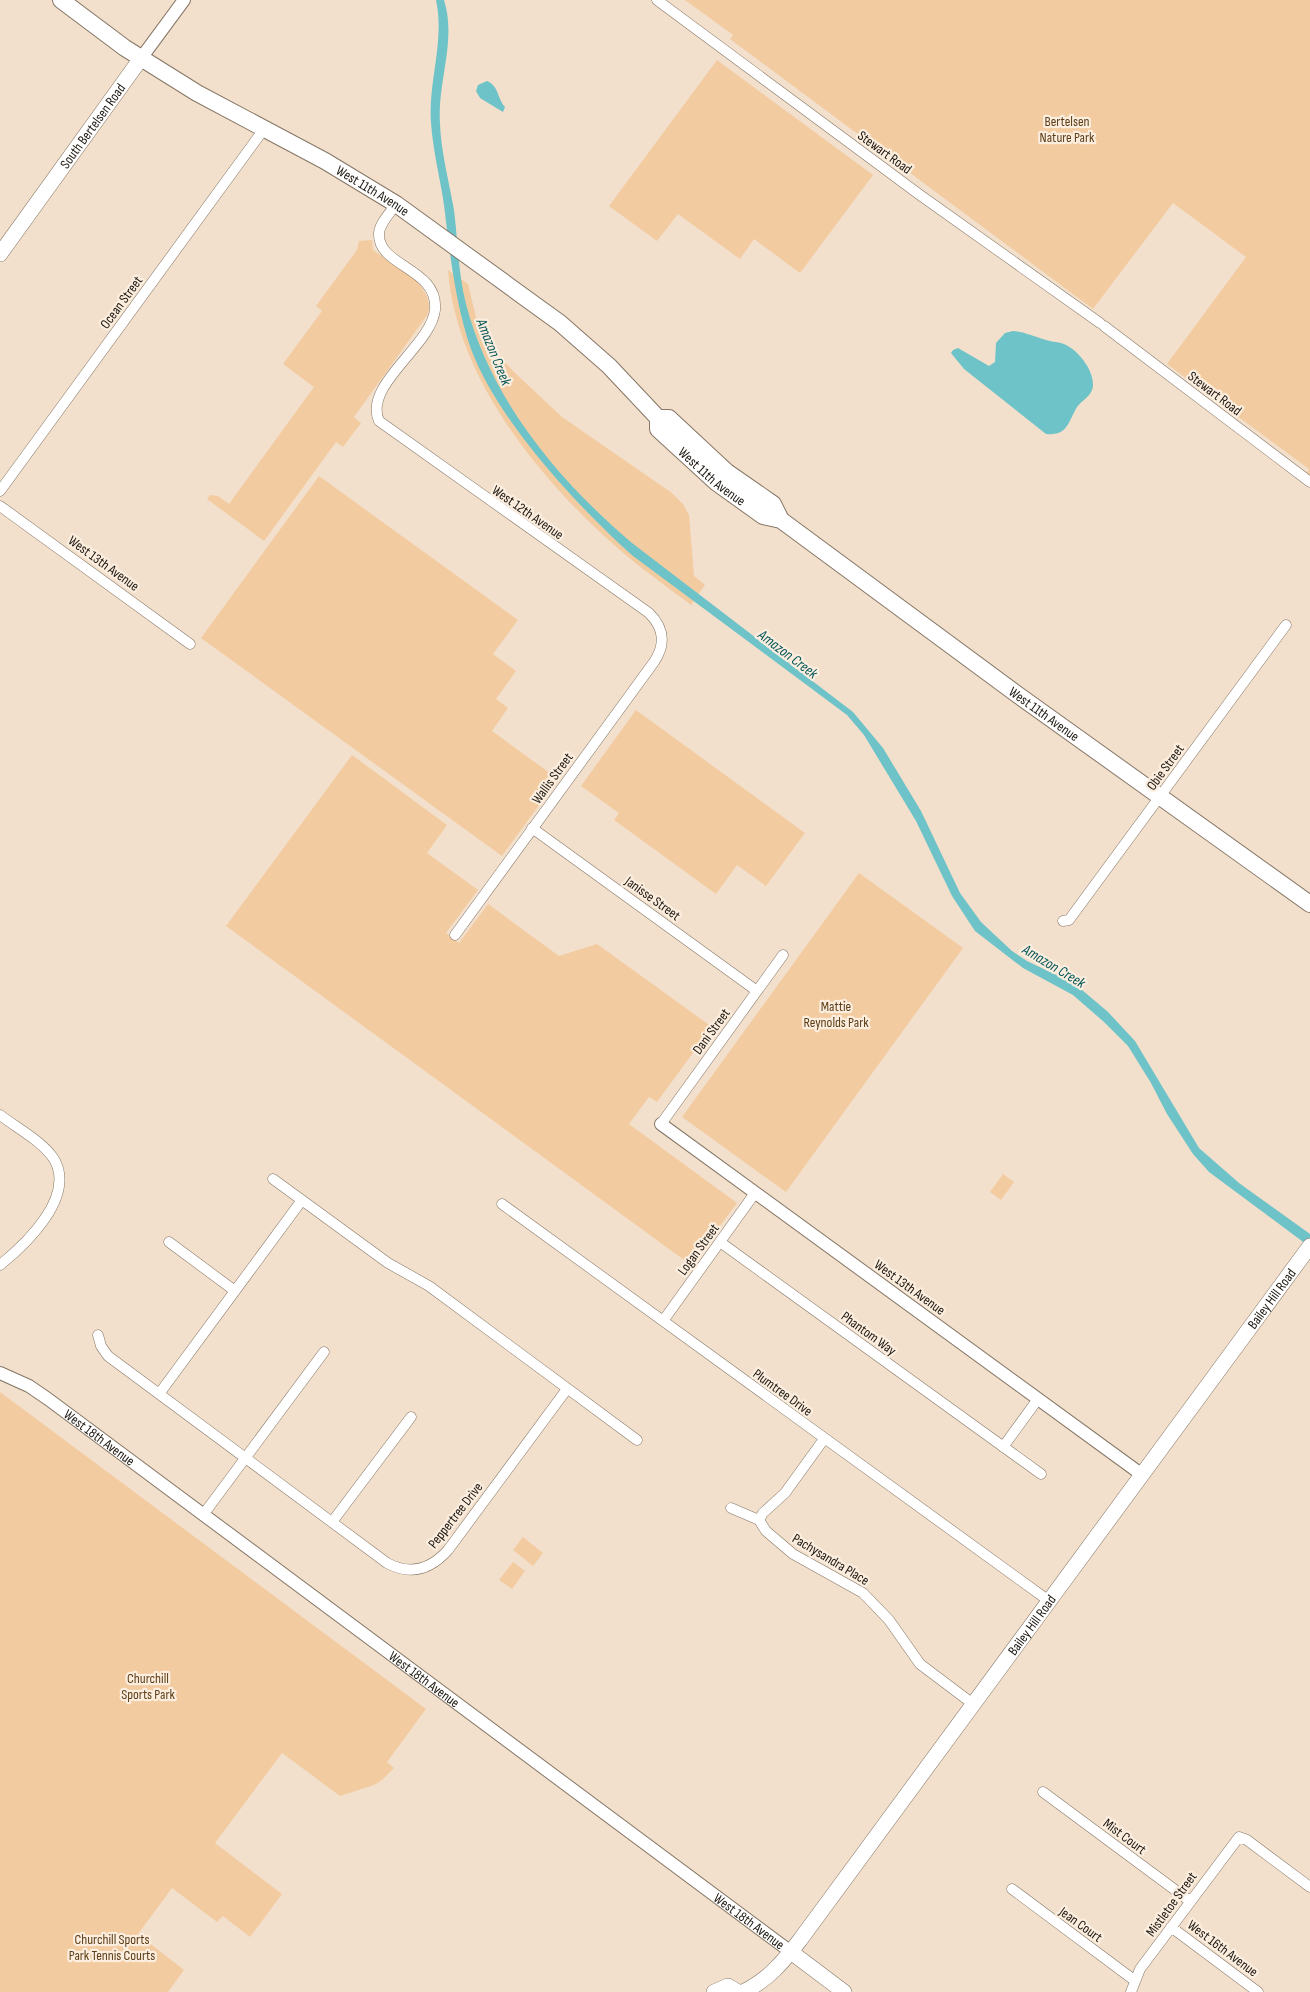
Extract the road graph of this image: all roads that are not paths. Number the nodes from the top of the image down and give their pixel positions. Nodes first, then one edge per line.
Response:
1 (62, 0) edge
2 (184, 0) edge
3 (657, 0) edge
4 (142, 58) junction
5 (264, 129) junction
6 (396, 204) junction
7 (0, 254) edge
8 (1310, 482) edge
9 (0, 491) edge
10 (0, 506) edge
11 (1286, 625) dead end
12 (663, 634) joint
13 (190, 644) dead end
14 (1161, 796) junction
15 (532, 828) junction
16 (1310, 904) edge
17 (1062, 921) dead end
18 (455, 935) dead end
19 (783, 955) dead end
20 (757, 991) junction
21 (0, 1115) edge
22 (660, 1124) joint
23 (273, 1179) dead end
24 (756, 1193) junction
25 (302, 1200) junction
26 (502, 1204) dead end
27 (169, 1242) dead end
28 (720, 1242) junction
29 (1308, 1248) edge
30 (0, 1265) edge
31 (235, 1291) junction
32 (663, 1321) junction
33 (98, 1335) dead end
34 (324, 1352) dead end
35 (0, 1373) edge
36 (567, 1388) junction
37 (159, 1394) junction
38 (1038, 1399) junction
39 (411, 1417) dead end
40 (824, 1439) junction
41 (636, 1440) dead end
42 (1003, 1447) junction
43 (245, 1458) junction
44 (1041, 1474) dead end
45 (1141, 1474) junction
46 (731, 1508) dead end
47 (203, 1515) junction
48 (759, 1520) junction
49 (332, 1522) junction
50 (1049, 1601) junction
51 (973, 1704) junction
52 (1043, 1792) dead end
53 (1310, 1886) edge
54 (1012, 1889) dead end
55 (1190, 1901) junction
56 (1171, 1927) junction
57 (791, 1952) junction
58 (1134, 1980) junction
59 (714, 1992) edge
60 (738, 1992) edge
61 (743, 1992) edge
62 (844, 1992) edge
63 (1131, 1992) edge
64 (1258, 1992) edge

1 - 4 main road, West 11th Avenue
2 - 4 street, South Bertelsen Road
3 - 8 street, Stewart Road
4 - 5 main road, West 11th Avenue
4 - 7 main road, South Bertelsen Road
5 - 6 main road, West 11th Avenue
5 - 9 street, Ocean Street
6 - 12 street, West 12th Avenue
6 - 14 main road, West 11th Avenue
10 - 13 street, West 13th Avenue
11 - 14 street, Obie Street
12 - 15 street, Wallis Street
14 - 16 main road, West 11th Avenue
14 - 17 street, Obie Street
15 - 18 street, Wallis Street
15 - 20 street, Janisse Street
19 - 20 street, Dani Street
20 - 22 street, Dani Street
21 - 30 street
22 - 24 street, West 13th Avenue
23 - 25 street
24 - 28 street, Logan Street
24 - 38 street, West 13th Avenue
25 - 31 street
25 - 36 street
26 - 32 street, Plumtree Drive
27 - 31 street
28 - 32 street, Logan Street
28 - 42 street, Phantom Way
29 - 45 main road, Bailey Hill Road
31 - 37 street
32 - 40 street, Plumtree Drive
33 - 37 street, Peppertree Drive
34 - 43 street
35 - 47 street, West 18th Avenue
36 - 41 street
36 - 49 street, Peppertree Drive
37 - 43 street, Peppertree Drive
38 - 42 street
38 - 45 street, West 13th Avenue
39 - 49 street
40 - 48 street
40 - 50 street, Plumtree Drive
42 - 44 street, Phantom Way
43 - 47 street
43 - 49 street, Peppertree Drive
45 - 50 main road, Bailey Hill Road
46 - 48 street, Pachysandra Place
47 - 57 street, West 18th Avenue
48 - 51 street, Pachysandra Place
50 - 51 main road, Bailey Hill Road
51 - 57 main road, Bailey Hill Road
52 - 55 street, Mist Court
53 - 55 street, Mistletoe Street
54 - 58 street, Jean Court
55 - 56 street, Mistletoe Street
56 - 58 street, Mistletoe Street
56 - 64 street, West 16th Avenue
57 - 61 main road, Bailey Hill Road
57 - 62 main road, West 18th Avenue
58 - 63 street, Mistletoe Street
59 - 60 main road

